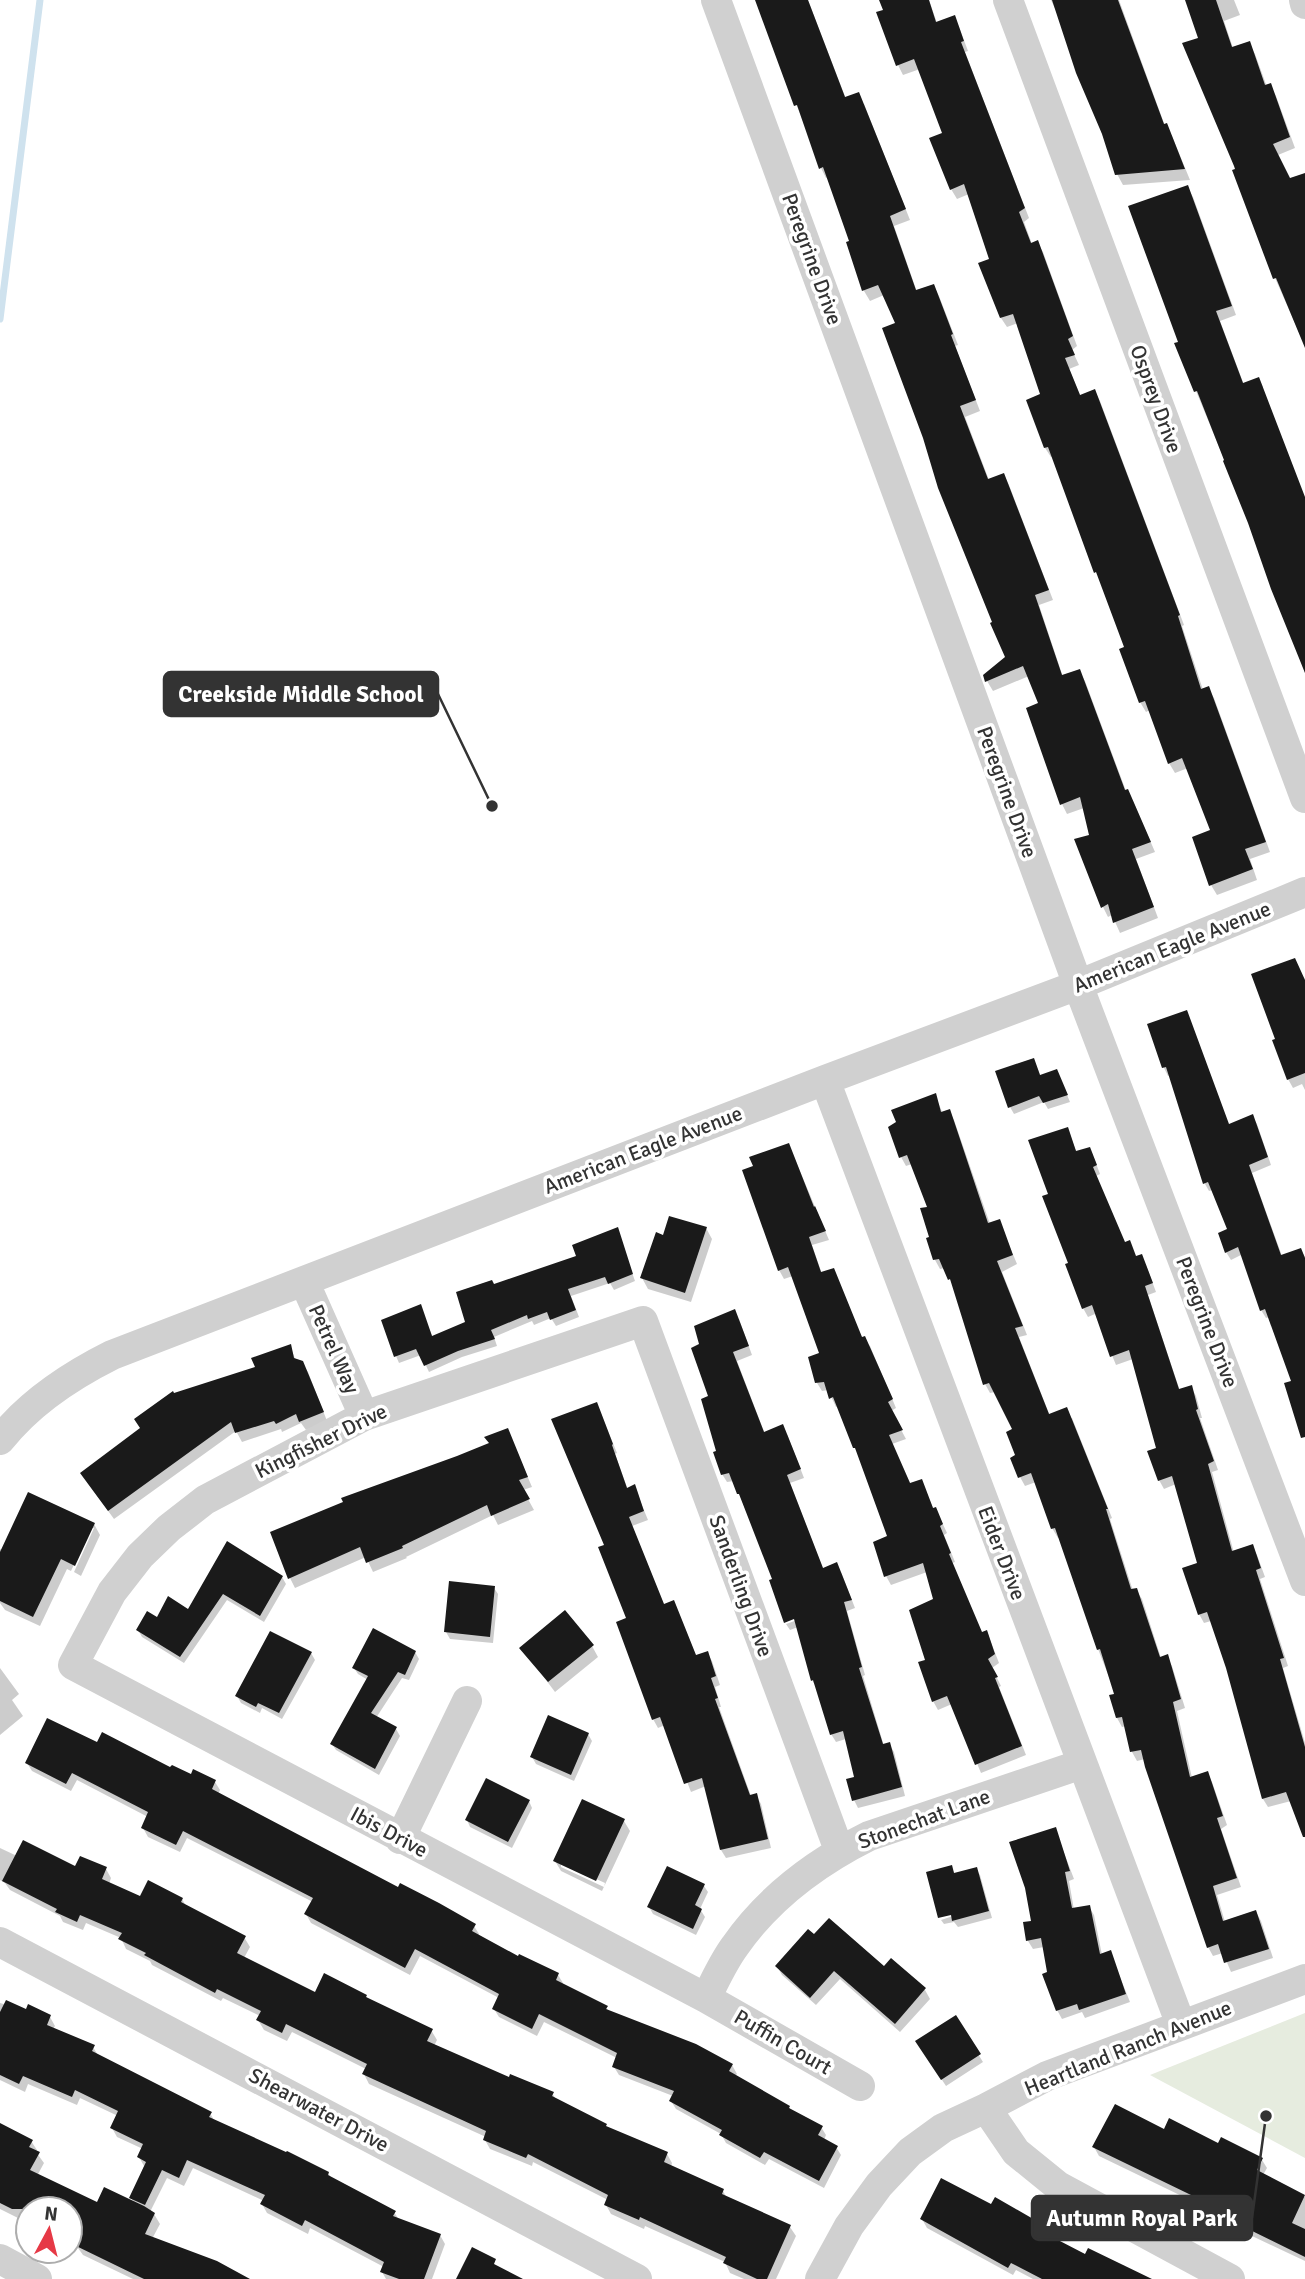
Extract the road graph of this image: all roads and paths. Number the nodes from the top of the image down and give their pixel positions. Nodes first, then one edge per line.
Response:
1 (716, 0) edge
2 (1007, 0) edge
3 (1305, 798) edge
4 (1305, 892) edge
5 (1079, 985) junction
6 (825, 1080) junction
7 (304, 1281) junction
8 (643, 1321) joint
9 (364, 1416) junction
10 (0, 1440) edge
11 (1305, 1581) edge
12 (73, 1665) joint
13 (467, 1701) dead end
14 (1082, 1764) junction
15 (400, 1839) junction
16 (839, 1850) junction
17 (0, 1942) edge
18 (1305, 1979) edge
19 (706, 1998) junction
20 (1181, 2025) junction
21 (860, 2086) dead end
22 (986, 2108) junction
23 (0, 2259) edge
24 (37, 2279) edge
25 (637, 2279) edge
26 (820, 2279) edge
27 (1230, 2279) edge

1 - 5 street, Peregrine Drive
2 - 3 street, Osprey Drive
4 - 5 street, American Eagle Avenue
5 - 6 street, American Eagle Avenue
5 - 11 street, Peregrine Drive
6 - 7 street, American Eagle Avenue
6 - 14 street, Eider Drive
7 - 9 street, Petrel Way
7 - 10 street, American Eagle Avenue
8 - 9 street, Kingfisher Drive
8 - 16 street, Sanderling Drive
9 - 12 street, Kingfisher Drive
12 - 15 street, Ibis Drive
13 - 15 street
14 - 16 street, Stonechat Lane
14 - 20 street, Eider Drive
15 - 19 street, Ibis Drive
16 - 19 street, Stonechat Lane
17 - 25 street, Shearwater Drive
18 - 20 street, Heartland Ranch Avenue
19 - 21 street, Puffin Court
20 - 22 street, Heartland Ranch Avenue
22 - 26 street, Heartland Ranch Avenue
22 - 27 street
23 - 24 street

